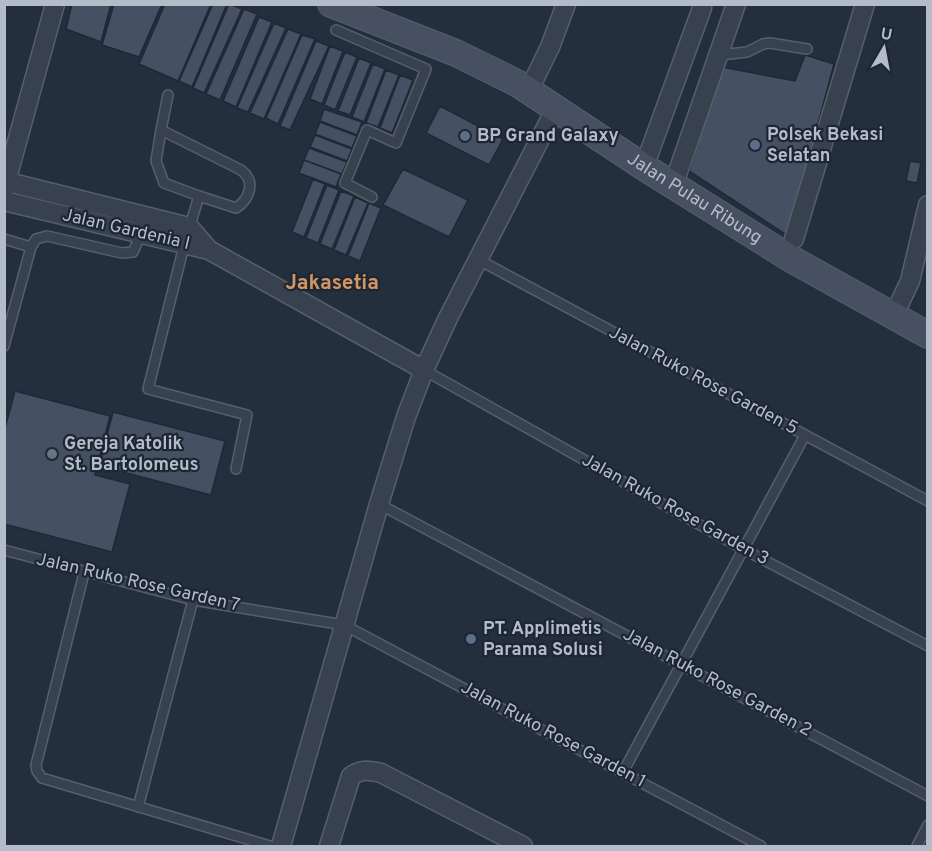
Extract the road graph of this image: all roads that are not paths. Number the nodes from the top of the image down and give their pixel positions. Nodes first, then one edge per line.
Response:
1 (54, 4) edge
2 (331, 4) edge
3 (566, 4) edge
4 (736, 4) edge
5 (865, 4) edge
6 (702, 8) dead end
7 (336, 30) dead end
8 (382, 37) junction
9 (807, 49) dead end
10 (720, 55) junction
11 (529, 90) junction
12 (168, 95) dead end
13 (556, 108) junction
14 (161, 130) junction
15 (644, 167) junction
16 (5, 184) edge
17 (673, 186) junction
18 (199, 196) junction
19 (372, 197) dead end
20 (4, 201) edge
21 (927, 205) edge
22 (189, 227) junction
23 (141, 234) junction
24 (4, 239) edge
25 (794, 239) dead end
26 (184, 244) junction
27 (31, 247) junction
28 (209, 250) junction
29 (479, 260) junction
30 (893, 317) junction
31 (927, 335) edge
32 (4, 346) edge
33 (424, 370) junction
34 (804, 436) junction
35 (236, 469) dead end
36 (927, 501) edge
37 (379, 504) junction
38 (743, 549) junction
39 (4, 550) edge
40 (84, 573) junction
41 (193, 600) junction
42 (344, 626) junction
43 (927, 646) edge
44 (682, 665) junction
45 (623, 772) junction
46 (927, 795) edge
47 (138, 807) junction
48 (927, 825) edge
49 (270, 846) edge
50 (281, 846) edge
51 (329, 846) edge
52 (523, 846) edge
53 (761, 846) edge
54 (917, 846) edge

1 - 16 street
2 - 8 main road, Jalan Pulau Ribung
3 - 11 street
4 - 10 street
5 - 25 street
6 - 15 street
7 - 8 lane
8 - 11 main road, Jalan Pulau Ribung
8 - 19 lane
9 - 10 lane
10 - 17 street
11 - 13 main road, Jalan Pulau Ribung
12 - 14 lane
13 - 15 main road, Jalan Pulau Ribung
13 - 29 street
14 - 18 lane
14 - 18 lane
15 - 17 main road, Jalan Pulau Ribung
16 - 22 street, Jalan Gardenia I
17 - 30 main road, Jalan Pulau Ribung
18 - 22 lane
20 - 23 street, Jalan Gardenia I
21 - 30 street
22 - 26 lane
22 - 28 street, Jalan Gardenia I
23 - 26 street, Jalan Gardenia I
23 - 27 lane
24 - 27 lane
26 - 28 street, Jalan Gardenia I
26 - 35 lane
27 - 32 lane
28 - 33 street
29 - 33 street
29 - 34 lane, Jalan Ruko Rose Garden 5
30 - 31 main road, Jalan Pulau Ribung
33 - 37 street
33 - 38 lane, Jalan Ruko Rose Garden 3
34 - 36 lane, Jalan Ruko Rose Garden 5
34 - 38 lane
37 - 42 street
37 - 44 lane, Jalan Ruko Rose Garden 2
38 - 43 lane, Jalan Ruko Rose Garden 3
38 - 44 lane
39 - 40 lane, Jalan Ruko Rose Garden 7
40 - 41 lane, Jalan Ruko Rose Garden 7
40 - 47 lane
41 - 42 lane, Jalan Ruko Rose Garden 7
41 - 47 lane
42 - 45 lane, Jalan Ruko Rose Garden 1
42 - 50 street
44 - 45 lane
44 - 46 lane, Jalan Ruko Rose Garden 2
45 - 53 lane, Jalan Ruko Rose Garden 1
47 - 49 lane
48 - 54 lane
51 - 52 street

